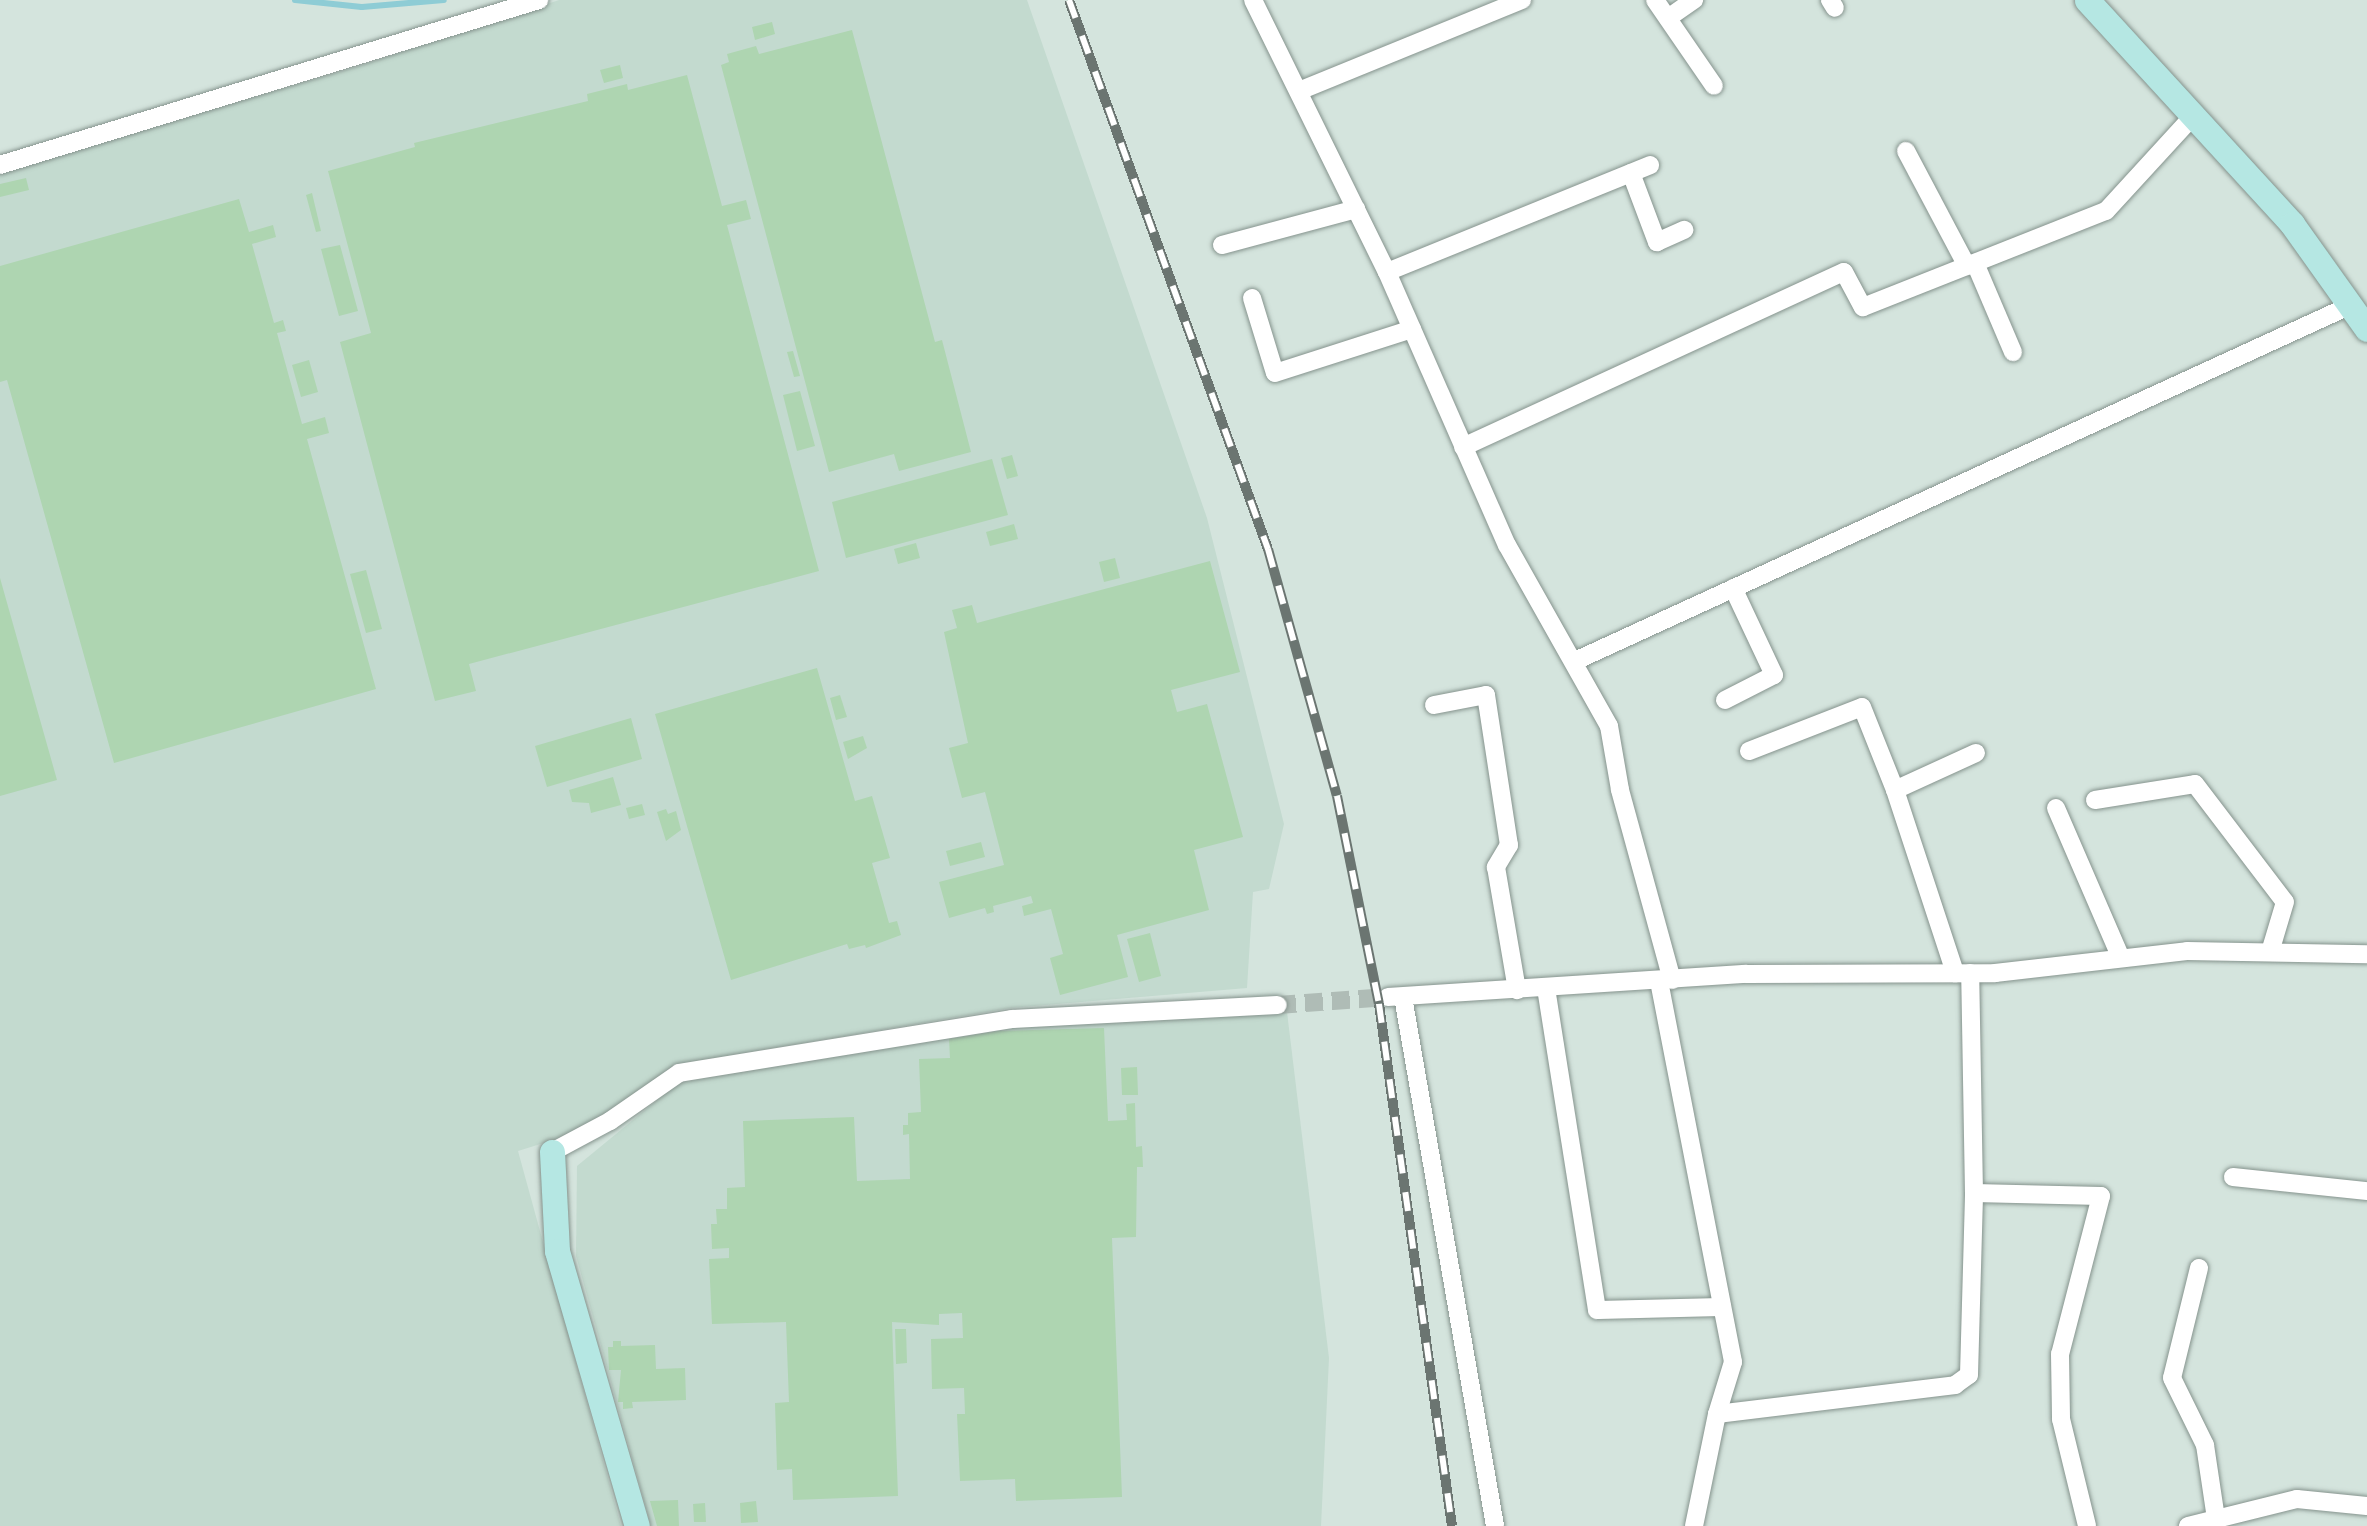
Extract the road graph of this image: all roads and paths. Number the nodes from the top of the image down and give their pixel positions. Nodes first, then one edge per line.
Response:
1 (539, 0) edge
2 (1253, 0) edge
3 (1522, 0) edge
4 (1655, 0) edge
5 (1694, 0) edge
6 (2087, 0) edge
7 (1668, 18) junction
8 (1714, 86) dead end
9 (1299, 90) junction
10 (2192, 118) junction
11 (1906, 151) dead end
12 (1650, 165) dead end
13 (0, 166) edge
14 (1631, 173) junction
15 (1356, 209) junction
16 (1684, 230) dead end
17 (1222, 245) dead end
18 (1971, 264) junction
19 (1386, 272) junction
20 (1252, 298) dead end
21 (2351, 305) junction
22 (1412, 329) junction
23 (2367, 329) edge
24 (2014, 352) dead end
25 (1464, 447) junction
26 (1733, 588) junction
27 (1574, 661) junction
28 (1724, 700) dead end
29 (1434, 705) dead end
30 (1749, 751) dead end
31 (1976, 753) dead end
32 (1895, 790) junction
33 (2095, 800) dead end
34 (2056, 808) dead end
35 (2270, 952) junction
36 (2367, 954) edge
37 (2121, 958) junction
38 (1962, 973) junction
39 (1665, 980) junction
40 (1546, 988) junction
41 (1517, 990) junction
42 (1278, 1005) tunnel mouth
43 (552, 1152) joint
44 (2232, 1177) dead end
45 (2367, 1191) edge
46 (1974, 1192) junction
47 (2199, 1268) dead end
48 (1722, 1307) junction
49 (1717, 1414) junction
50 (2367, 1506) edge
51 (2216, 1519) junction
52 (637, 1526) edge
53 (1495, 1526) edge
54 (1694, 1526) edge
55 (2087, 1526) edge
56 (2188, 1526) edge

1 - 13 street
2 - 9 street
3 - 9 street
4 - 7 street
5 - 7 street
6 - 10 street
7 - 8 street
9 - 15 street
10 - 18 street
10 - 21 street
11 - 18 street
12 - 14 street
14 - 16 street
14 - 19 street
15 - 17 street
15 - 19 street
18 - 24 street
18 - 25 street
19 - 22 street
20 - 22 street
21 - 23 street
21 - 26 street
22 - 25 street
25 - 27 street
26 - 27 street
26 - 28 street
27 - 39 street
29 - 41 street
30 - 32 street
31 - 32 street
32 - 38 street
33 - 35 street
34 - 37 street
35 - 36 street
35 - 37 street
37 - 38 street
38 - 39 street
38 - 46 street
39 - 40 street
39 - 48 street
40 - 41 street
40 - 48 street
41 - 53 street
42 - 43 street
43 - 52 street
44 - 45 street
46 - 49 street
46 - 55 street
47 - 51 street
48 - 49 street
49 - 54 street
50 - 51 street
51 - 56 street

